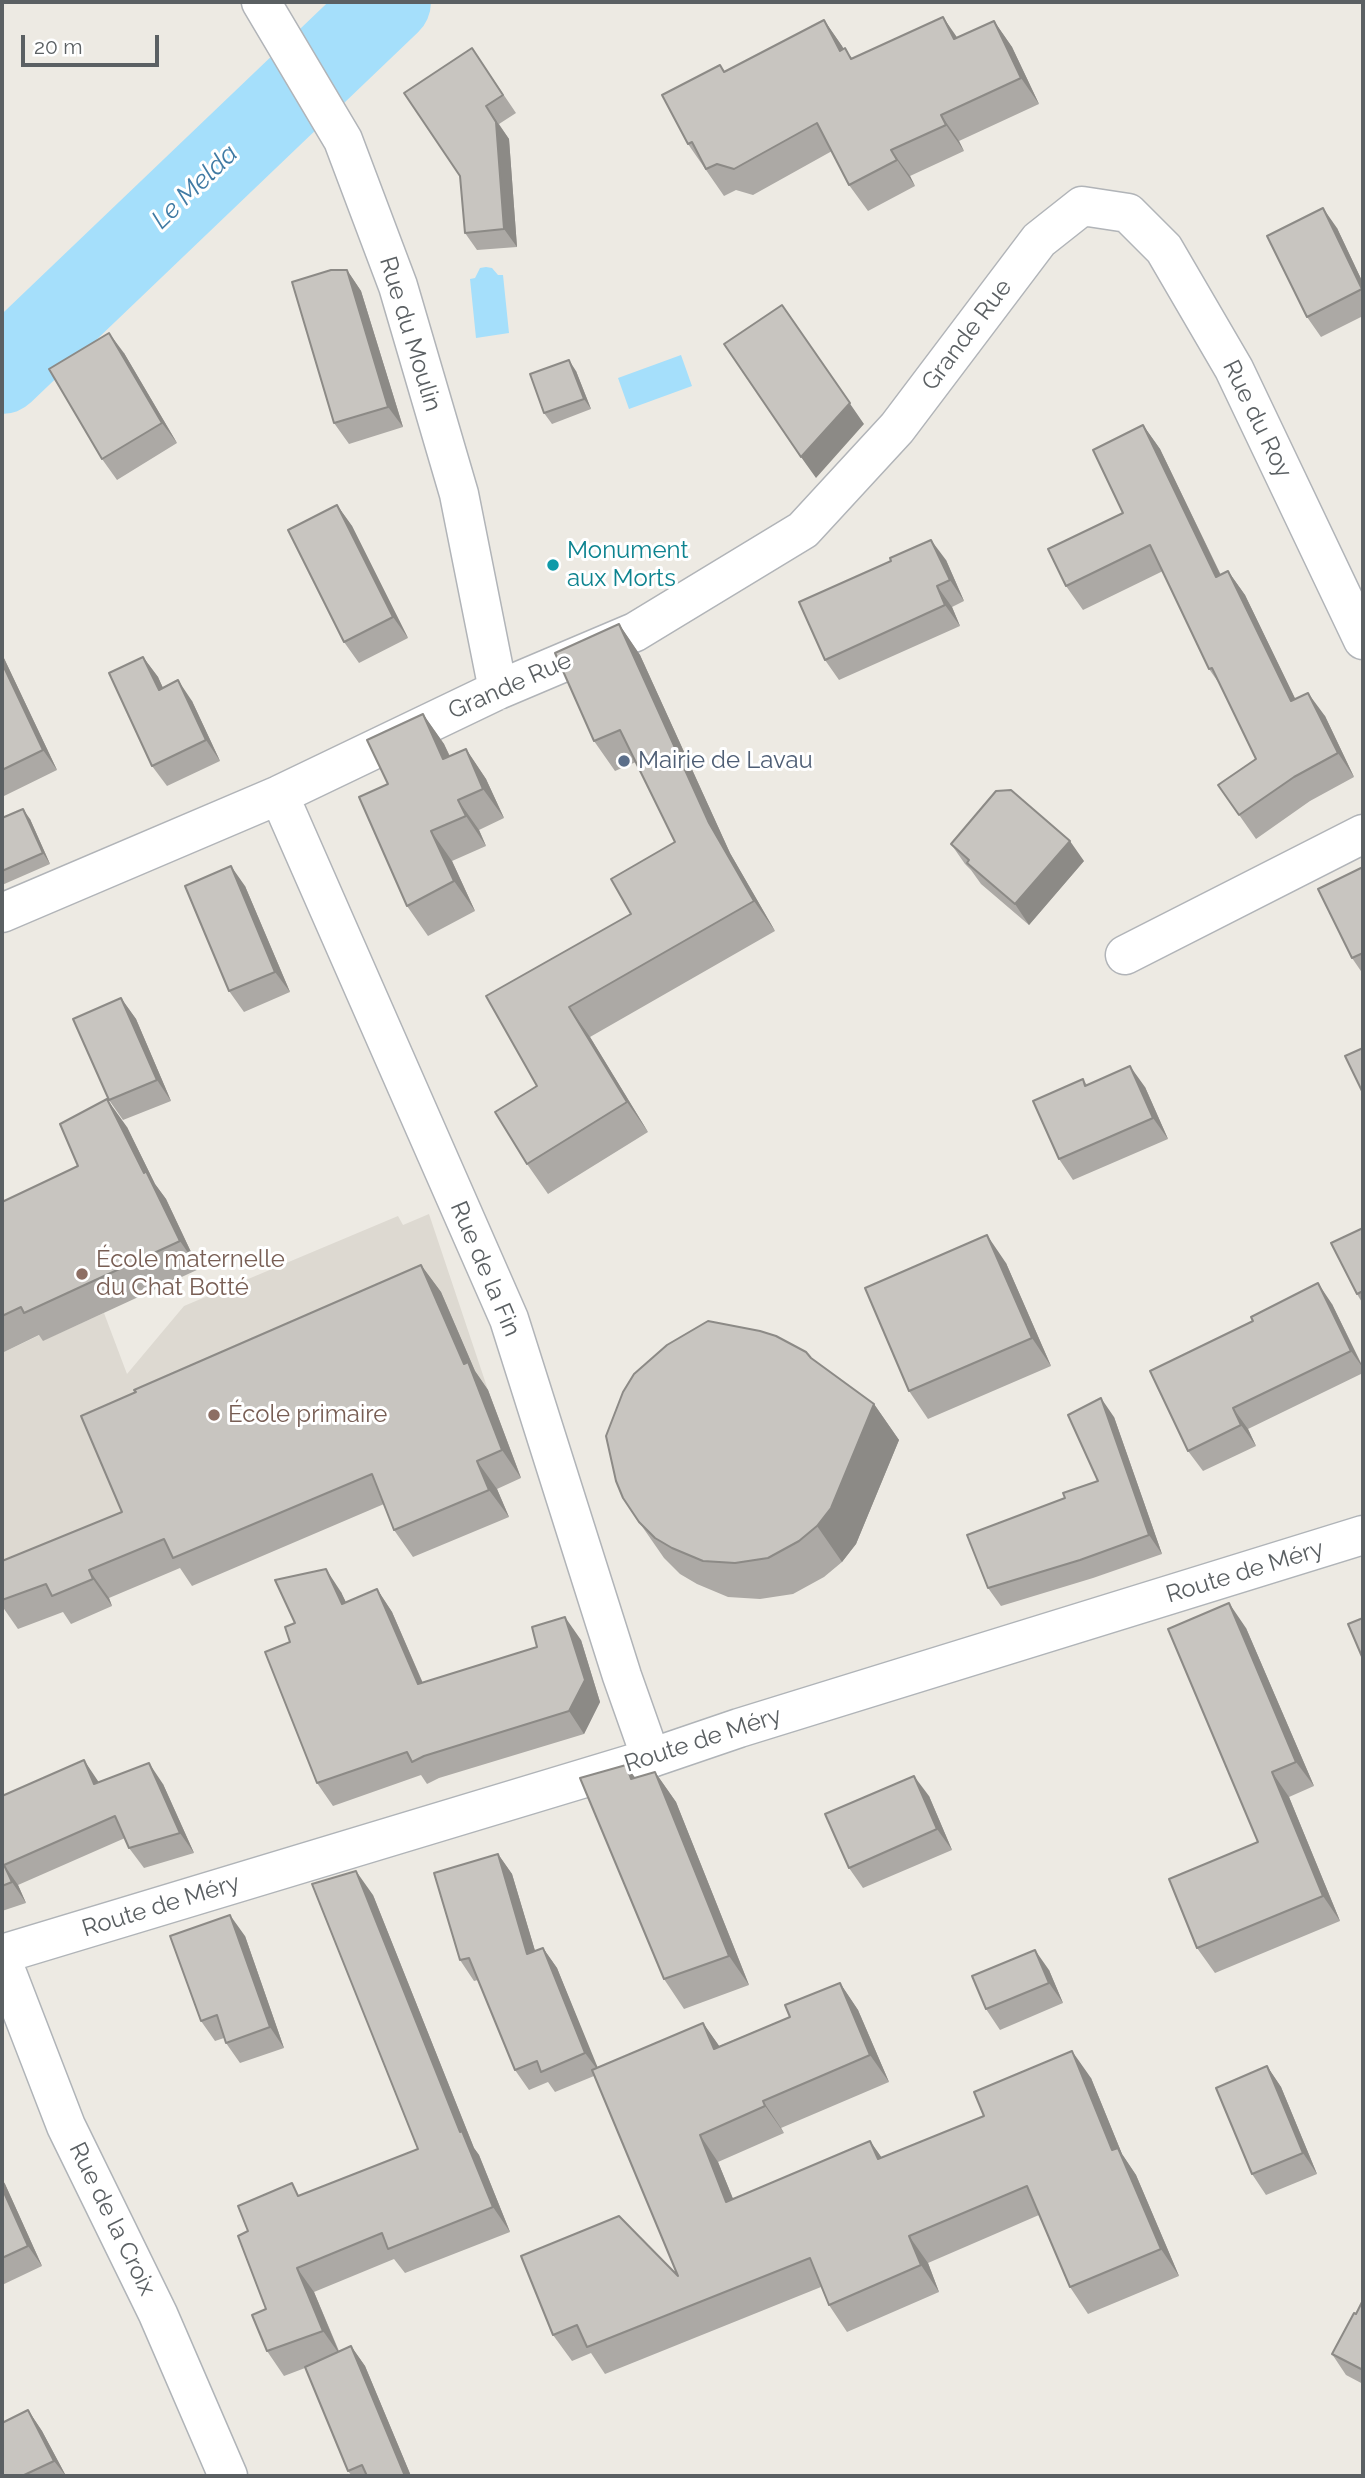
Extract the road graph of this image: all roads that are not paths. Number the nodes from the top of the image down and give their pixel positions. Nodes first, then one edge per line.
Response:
1 (268, 14) edge
2 (1128, 213) joint
3 (1363, 640) edge
4 (498, 690) junction
5 (279, 795) junction
6 (1363, 834) edge
7 (2, 912) edge
8 (1125, 955) dead end
9 (1363, 1535) edge
10 (651, 1758) junction
11 (2, 1954) edge
12 (2, 1960) edge
13 (228, 2476) edge

1 - 4 street, Rue du Moulin
2 - 3 street, Rue du Roy
2 - 4 street, Grande Rue
4 - 5 street, Grande Rue
5 - 7 street, Grande Rue
5 - 10 street, Rue de la Fin
6 - 8 street
9 - 10 street, Route de Méry
10 - 11 street, Route de Méry
12 - 13 street, Rue de la Croix

